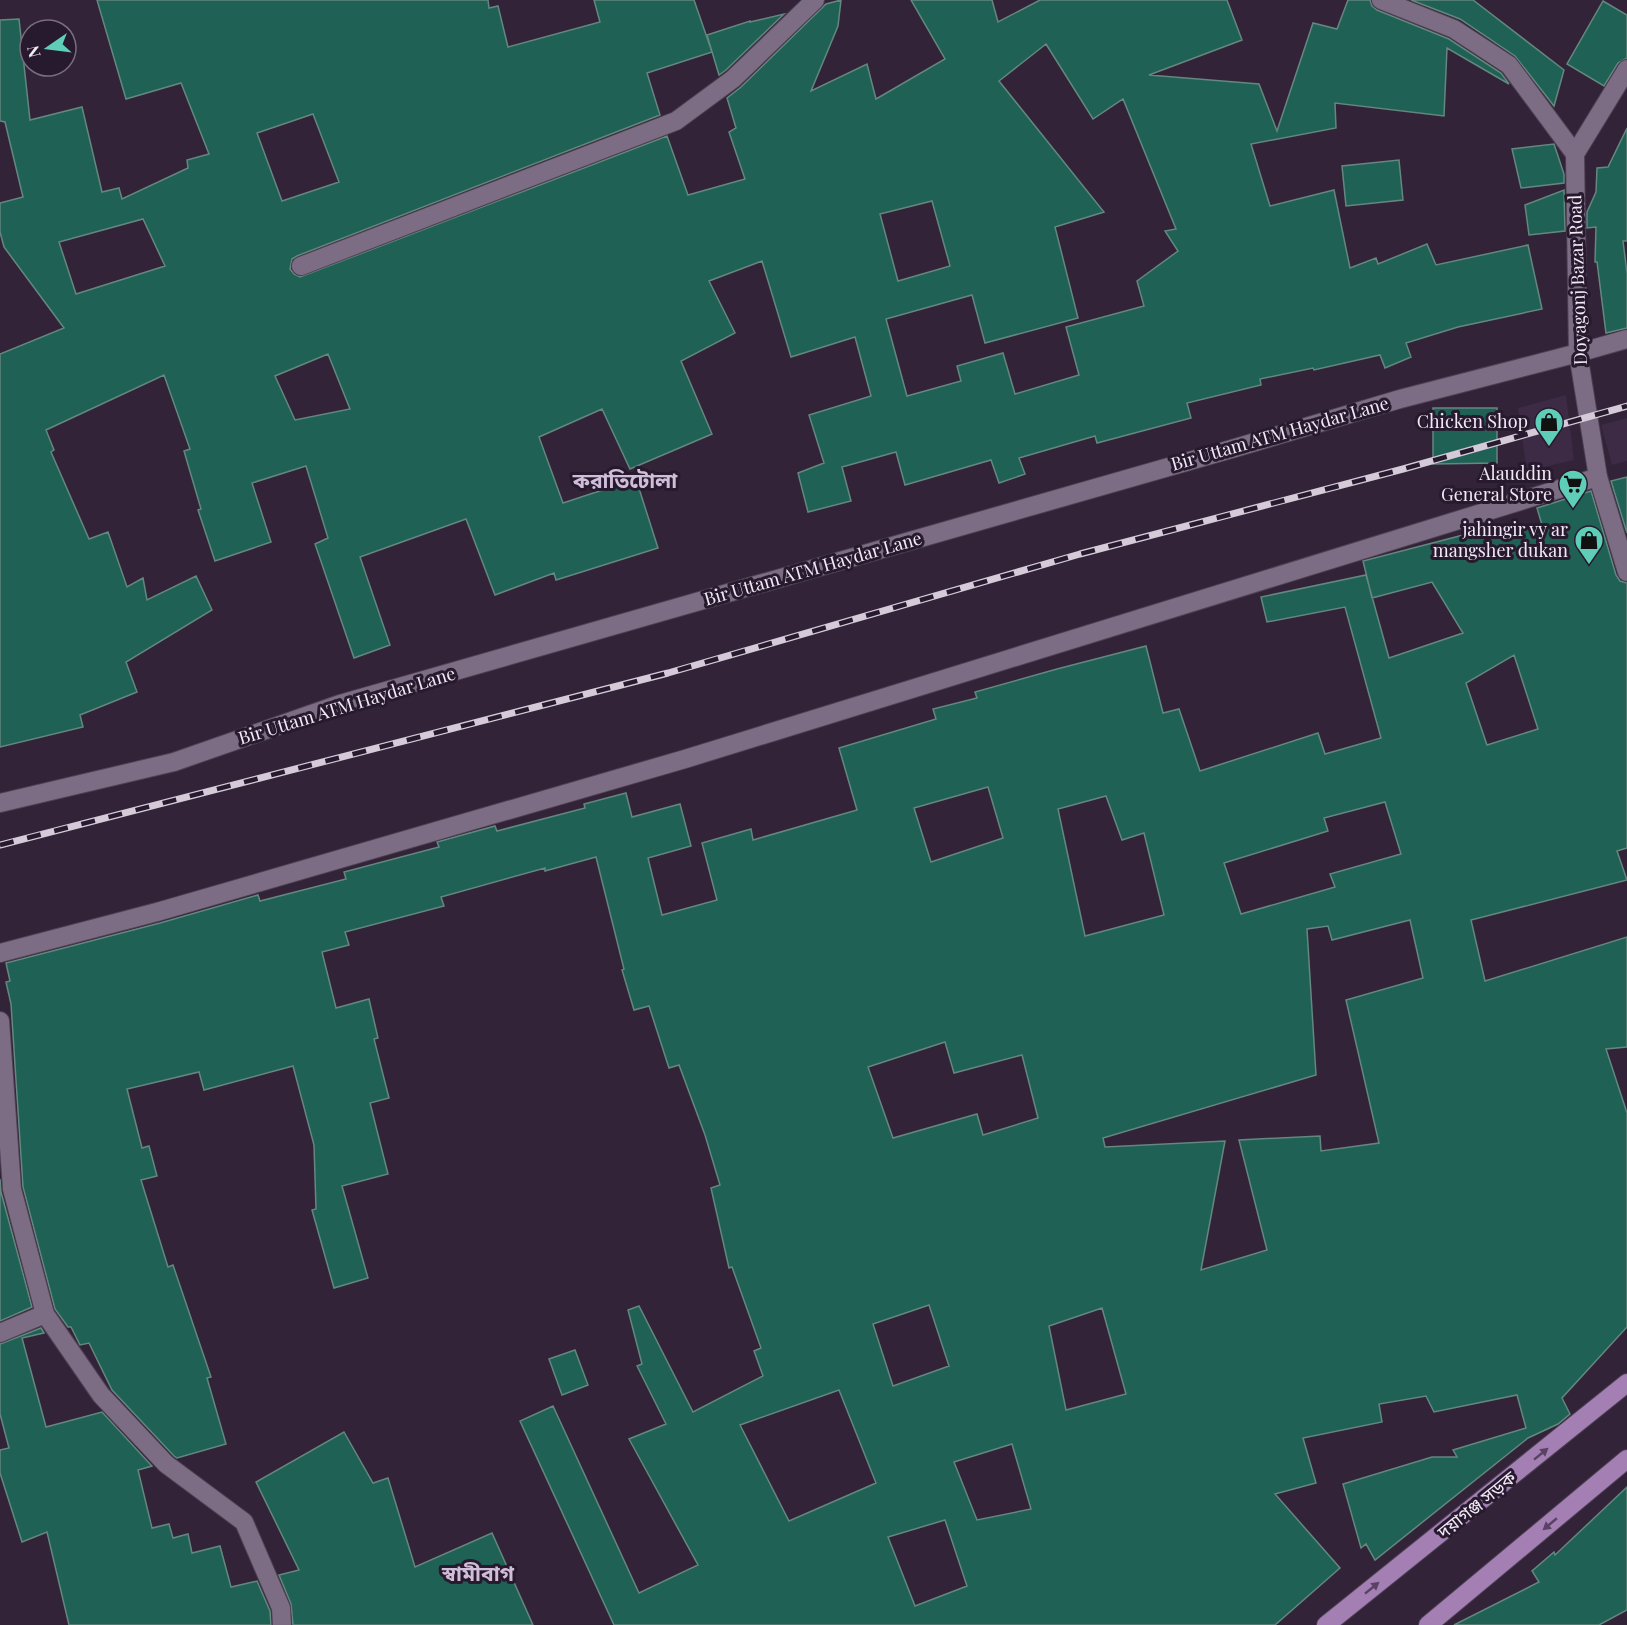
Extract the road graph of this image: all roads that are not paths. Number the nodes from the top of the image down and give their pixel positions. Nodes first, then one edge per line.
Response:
1 (815, 0) edge
2 (1381, 0) edge
3 (1627, 69) edge
4 (1575, 154) junction
5 (301, 266) dead end
6 (1627, 339) edge
7 (1578, 353) junction
8 (1598, 477) junction
9 (1627, 572) edge
10 (0, 803) edge
11 (0, 953) edge
12 (0, 1021) edge
13 (45, 1314) junction
14 (0, 1333) edge
15 (1627, 1383) edge
16 (1627, 1459) edge
17 (1436, 1622) edge
18 (282, 1625) edge
19 (1326, 1625) edge

1 - 5 street
2 - 4 street
3 - 4 street
4 - 7 street, Doyagonj Bazar Road
6 - 7 street, Bir Uttam ATM Haydar Lane
7 - 8 street, Doyagonj Bazar Road
7 - 10 street, Bir Uttam ATM Haydar Lane
8 - 9 street, Doyagonj Bazar Road
8 - 11 street
12 - 13 street
13 - 14 street
13 - 18 street
19 -> 15 main road, দয়াগঞ্জ সড়ক
16 -> 17 main road

